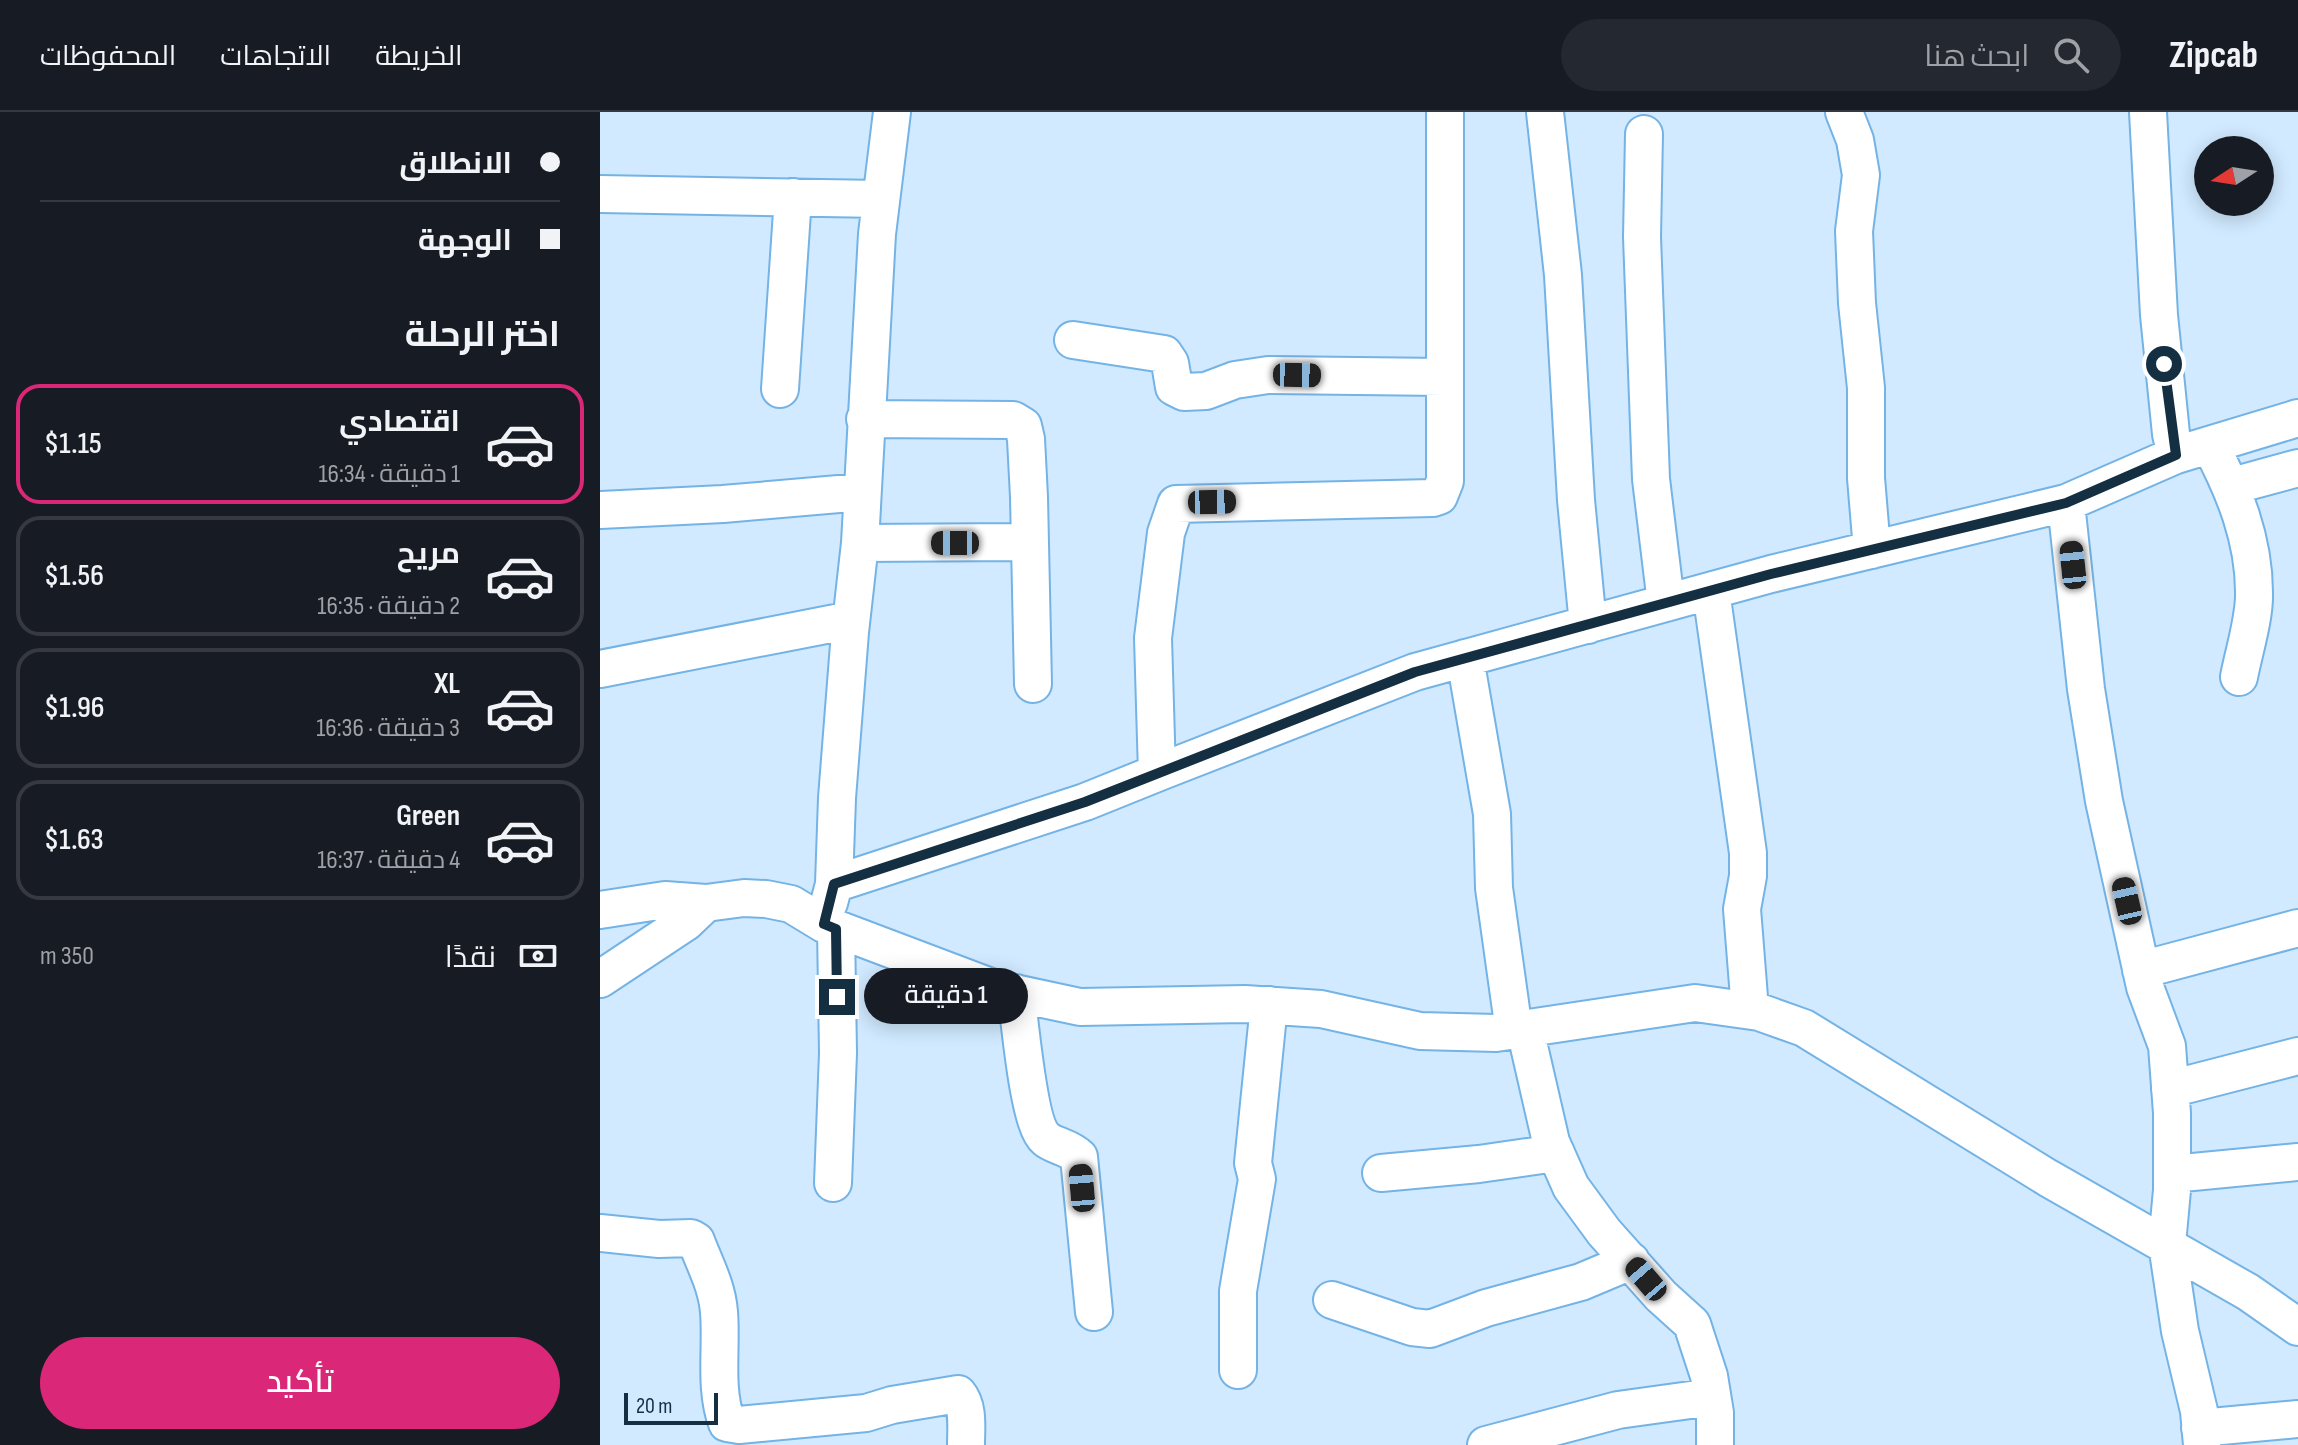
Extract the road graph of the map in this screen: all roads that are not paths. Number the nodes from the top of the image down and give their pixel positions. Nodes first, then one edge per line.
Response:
1 (892, 112) edge
2 (1445, 112) edge
3 (1545, 112) edge
4 (1844, 112) edge
5 (2148, 112) edge
6 (1644, 134) dead end
7 (600, 194) edge
8 (793, 197) junction
9 (881, 199) junction
10 (1073, 340) dead end
11 (1444, 377) junction
12 (780, 389) dead end
13 (2298, 418) edge
14 (865, 419) junction
15 (2193, 450) junction
16 (2298, 468) edge
17 (2232, 486) junction
18 (862, 492) junction
19 (2066, 503) junction
20 (600, 510) edge
21 (1029, 542) junction
22 (860, 543) junction
23 (1872, 550) junction
24 (1711, 591) junction
25 (1666, 603) junction
26 (851, 620) junction
27 (1588, 625) junction
28 (1465, 658) junction
29 (600, 669) edge
30 (2239, 677) dead end
31 (1033, 684) dead end
32 (1157, 773) junction
33 (834, 884) junction
34 (706, 903) junction
35 (600, 910) edge
36 (830, 926) junction
37 (2298, 928) edge
38 (2141, 970) junction
39 (600, 979) edge
40 (1016, 993) junction
41 (1269, 1005) junction
42 (1750, 1010) junction
43 (1520, 1030) junction
44 (2298, 1056) edge
45 (2170, 1089) junction
46 (1556, 1153) junction
47 (2298, 1162) edge
48 (1381, 1173) dead end
49 (2172, 1174) junction
50 (833, 1183) dead end
51 (600, 1233) edge
52 (2167, 1244) junction
53 (1631, 1261) junction
54 (1332, 1300) dead end
55 (1094, 1312) dead end
56 (2298, 1327) edge
57 (1238, 1370) dead end
58 (1712, 1397) junction
59 (2298, 1419) edge
60 (2201, 1436) edge
61 (966, 1445) edge
62 (1486, 1445) edge
63 (1715, 1445) edge

1 - 9 street
2 - 11 street
3 - 27 street
4 - 23 street
5 - 15 street
6 - 25 street
7 - 8 street
8 - 9 street
8 - 12 street
9 - 14 street
10 - 11 street
11 - 32 street
13 - 15 street
14 - 18 street
14 - 21 street
15 - 17 street
15 - 19 street
16 - 17 street
17 - 30 street
18 - 20 street
18 - 22 street
19 - 23 street
19 - 38 street
21 - 22 street
21 - 31 street
22 - 26 street
23 - 24 street
24 - 25 street
24 - 42 street
25 - 27 street
26 - 29 street
26 - 33 street
27 - 28 street
28 - 32 street
28 - 43 street
32 - 33 street
33 - 36 street
34 - 35 street
34 - 36 street
34 - 39 street
36 - 40 street
36 - 50 street
37 - 38 street
38 - 45 street
40 - 41 street
40 - 55 street
41 - 43 street
41 - 57 street
42 - 43 street
42 - 52 street
43 - 46 street
44 - 45 street
45 - 49 street
46 - 48 street
46 - 53 street
47 - 49 street
49 - 52 street
51 - 61 street
52 - 56 street
52 - 60 street
53 - 54 street
53 - 58 street
58 - 62 street
58 - 63 street
59 - 60 street

